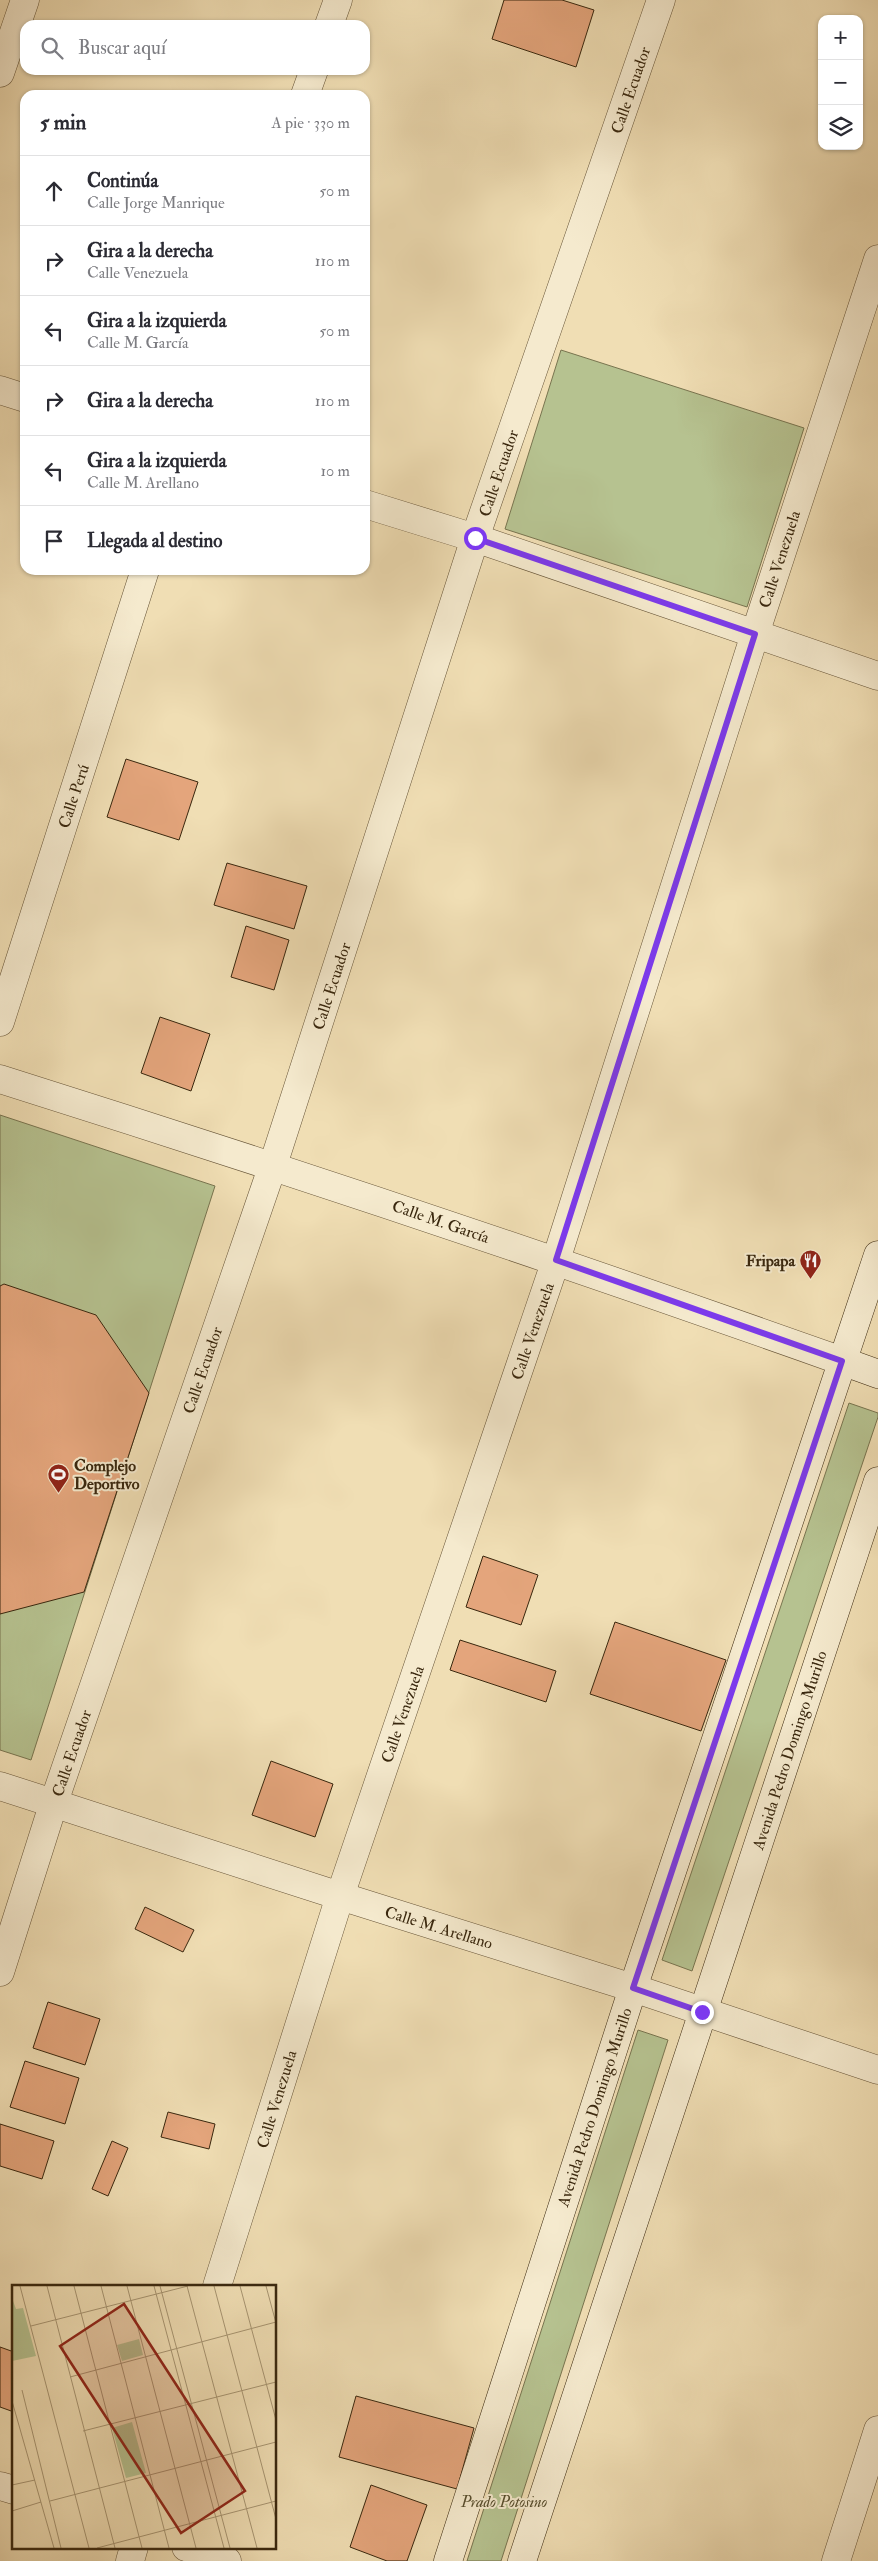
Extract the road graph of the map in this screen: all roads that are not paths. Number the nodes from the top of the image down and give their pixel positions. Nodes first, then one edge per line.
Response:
1 (25, 0) edge
2 (338, 0) edge
3 (661, 0) edge
4 (331, 20) edge
5 (0, 73) edge
6 (312, 75) edge
7 (307, 90) edge
8 (878, 259) edge
9 (0, 390) edge
10 (20, 396) edge
11 (370, 506) edge
12 (475, 538) junction
13 (143, 575) edge
14 (755, 634) junction
15 (878, 676) edge
16 (0, 1022) edge
17 (0, 1078) edge
18 (273, 1164) junction
19 (878, 1255) edge
20 (556, 1260) junction
21 (842, 1361) junction
22 (878, 1374) edge
23 (878, 1481) edge
24 (0, 1786) edge
25 (54, 1802) junction
26 (340, 1896) junction
27 (0, 1972) edge
28 (633, 1988) junction
29 (702, 2012) junction
30 (878, 2070) edge
31 (217, 2285) edge
32 (878, 2430) edge
33 (134, 2548) edge
34 (189, 2548) edge
35 (130, 2561) edge
36 (226, 2561) edge
37 (448, 2561) edge
38 (522, 2561) edge
39 (836, 2561) edge

1 - 5 street
2 - 4 street
3 - 12 street, Calle Ecuador
6 - 7 street
8 - 14 street, Calle Venezuela
9 - 10 street
11 - 12 street
12 - 14 street
12 - 18 street, Calle Ecuador
13 - 16 street, Calle Perú
14 - 15 street
14 - 20 street, Calle Venezuela
17 - 18 street, Calle M. García
18 - 20 street, Calle M. García
18 - 25 street, Calle Ecuador
19 - 21 street, Avenida Pedro Domingo Murillo
20 - 21 street, Calle M. García
20 - 26 street, Calle Venezuela
21 - 22 street, Calle M. García
21 - 28 street, Avenida Pedro Domingo Murillo
23 - 29 street, Avenida Pedro Domingo Murillo
24 - 25 street, Calle M. Arellano
25 - 26 street, Calle M. Arellano
25 - 27 street, Calle Ecuador
26 - 28 street, Calle M. Arellano
26 - 31 street, Calle Venezuela
28 - 29 street, Calle M. Arellano
28 - 37 street, Avenida Pedro Domingo Murillo
29 - 30 street, Calle M. Arellano
29 - 38 street, Avenida Pedro Domingo Murillo
32 - 39 street
33 - 35 street
34 - 36 street

